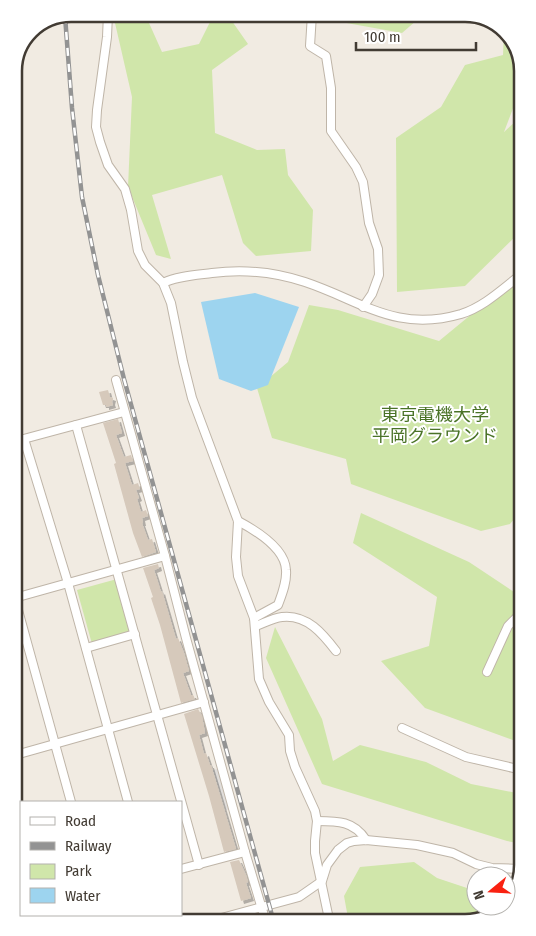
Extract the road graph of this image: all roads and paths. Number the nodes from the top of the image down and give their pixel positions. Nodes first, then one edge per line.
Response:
1 (108, 22) edge
2 (311, 23) edge
3 (514, 280) edge
4 (163, 283) junction
5 (363, 307) junction
6 (116, 380) dead end
7 (124, 412) junction
8 (76, 425) junction
9 (23, 439) edge
10 (23, 448) edge
11 (238, 521) junction
12 (165, 556) junction
13 (117, 569) junction
14 (68, 583) junction
15 (22, 596) edge
16 (514, 620) edge
17 (255, 622) junction
18 (22, 626) edge
19 (135, 634) junction
20 (86, 648) junction
21 (336, 652) dead end
22 (487, 672) dead end
23 (204, 702) junction
24 (157, 715) junction
25 (402, 728) dead end
26 (108, 729) junction
27 (54, 744) junction
28 (22, 753) edge
29 (514, 768) edge
30 (71, 801) edge
31 (128, 801) edge
32 (181, 801) edge
33 (182, 804) edge
34 (318, 821) junction
35 (366, 840) junction
36 (245, 852) junction
37 (199, 865) junction
38 (182, 869) edge
39 (513, 869) edge
40 (322, 881) junction
41 (262, 907) junction
42 (238, 913) edge
43 (263, 913) edge
44 (328, 914) edge

1 - 4 street
2 - 5 street
3 - 5 street
4 - 5 street
4 - 11 street
6 - 7 street
7 - 8 street
7 - 12 street
8 - 9 street
8 - 13 street
10 - 14 street
11 - 17 street
11 - 17 street
12 - 13 street
12 - 23 street
13 - 14 street
13 - 19 street
14 - 15 street
14 - 20 street
16 - 22 street
17 - 21 street
17 - 34 street
18 - 27 street
19 - 20 street
19 - 24 street
20 - 26 street
23 - 24 street
23 - 36 street
24 - 26 street
24 - 32 street
25 - 29 street
26 - 27 street
26 - 31 street
27 - 28 street
27 - 30 street
33 - 37 street
34 - 35 street
34 - 40 street
35 - 39 street
35 - 40 street
36 - 37 street
36 - 41 street
37 - 38 street
40 - 41 street
40 - 44 street
41 - 42 street
41 - 43 street

